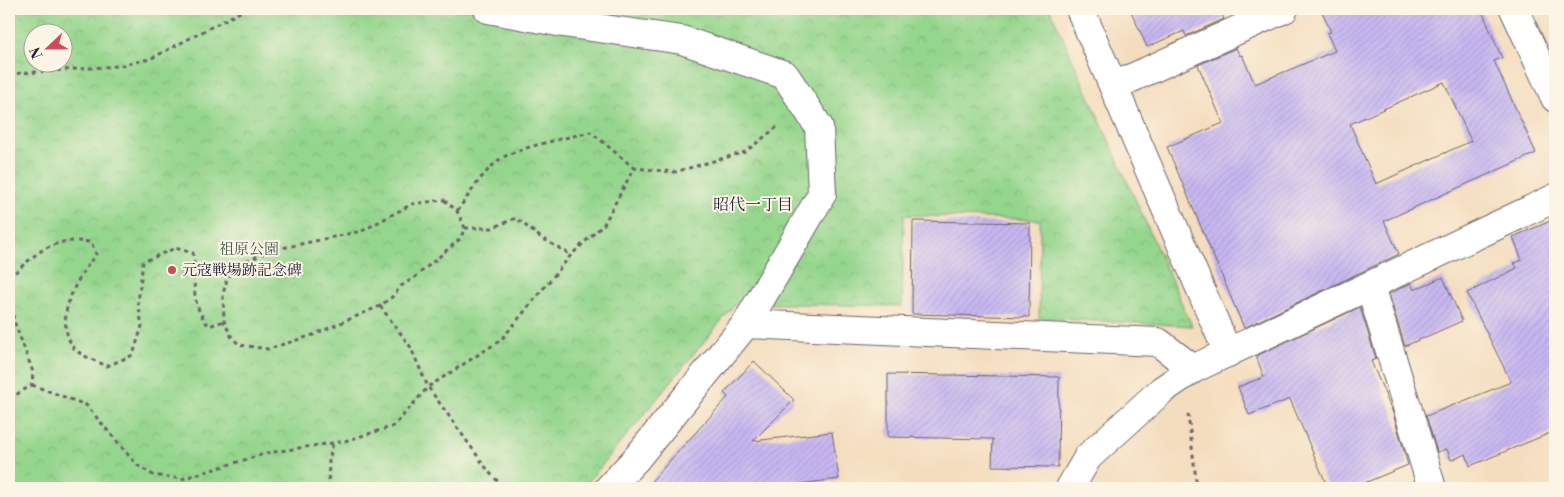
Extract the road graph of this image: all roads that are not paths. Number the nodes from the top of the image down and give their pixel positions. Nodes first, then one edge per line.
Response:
1 (488, 9) edge
2 (1080, 9) edge
3 (1284, 9) edge
4 (1514, 9) edge
5 (1114, 86) junction
6 (1555, 98) edge
7 (1555, 198) edge
8 (1370, 286) junction
9 (746, 324) junction
10 (1228, 353) junction
11 (1188, 373) junction
12 (609, 488) edge
13 (1070, 488) edge
14 (1432, 488) edge

1 - 9 street
2 - 5 street
3 - 5 street
4 - 6 street
5 - 10 street
7 - 8 street
8 - 10 street
8 - 14 street
9 - 11 street
9 - 12 street
10 - 11 street
11 - 13 street

